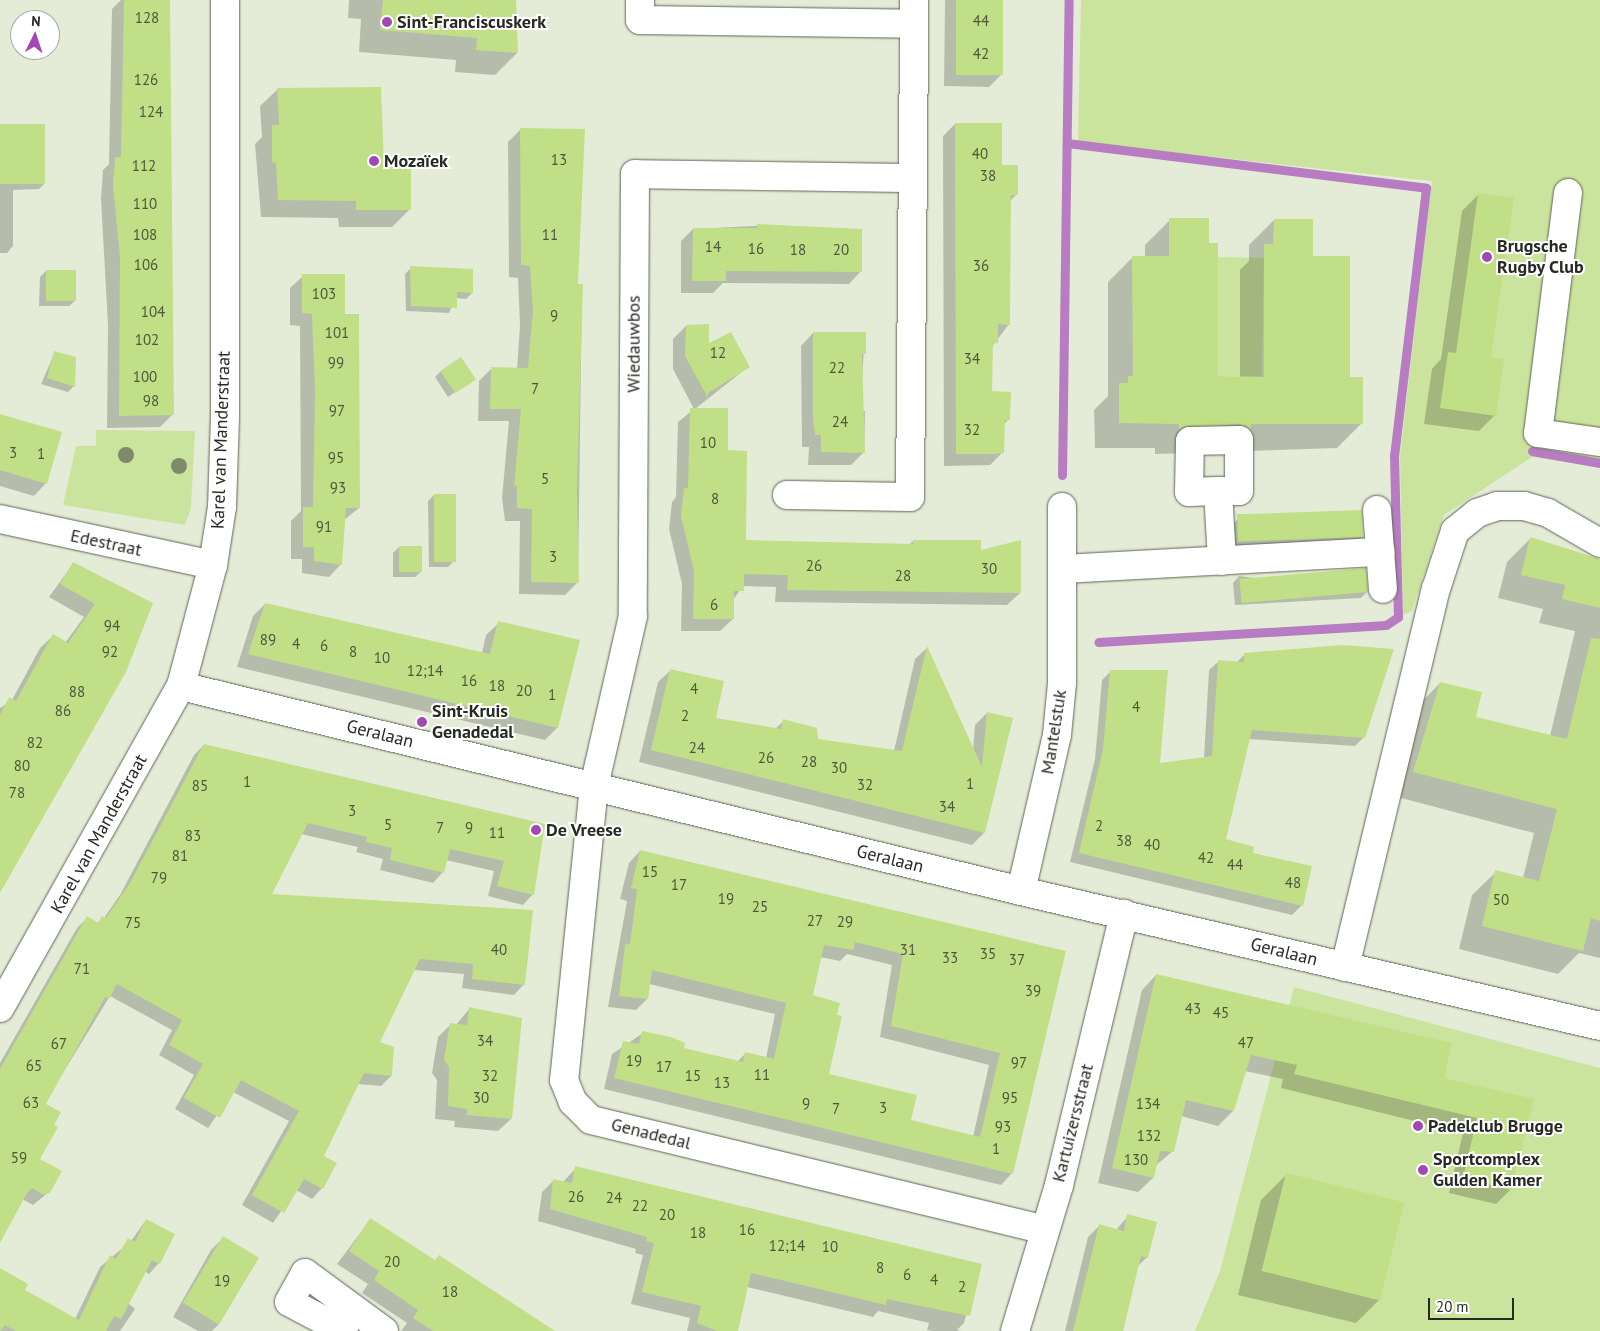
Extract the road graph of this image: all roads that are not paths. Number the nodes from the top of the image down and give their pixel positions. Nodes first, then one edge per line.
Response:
1 (225, 0) edge
2 (640, 0) edge
3 (914, 12) edge
4 (911, 178) junction
5 (1568, 193) dead end
6 (1600, 442) edge
7 (1218, 491) dead end
8 (787, 495) dead end
9 (1062, 507) dead end
10 (1377, 510) dead end
11 (0, 519) edge
12 (1600, 543) edge
13 (1381, 552) junction
14 (1222, 561) junction
15 (213, 566) junction
16 (1063, 569) junction
17 (1383, 589) dead end
18 (181, 686) junction
19 (594, 786) junction
20 (1021, 891) junction
21 (1124, 914) junction
22 (1345, 967) junction
23 (0, 1008) edge
24 (1600, 1026) edge
25 (1045, 1230) junction
26 (344, 1331) edge
27 (384, 1331) edge
28 (1015, 1331) edge

1 - 15 street, Karel van Manderstraat
2 - 3 street
3 - 4 street
4 - 8 street
4 - 19 street, Wiedauwbos
5 - 6 street
7 - 14 street
9 - 16 street, Mantelstuk
10 - 13 street
11 - 15 street, Edestraat
12 - 22 street
13 - 14 street
13 - 17 street
14 - 16 street
15 - 18 street, Karel van Manderstraat
16 - 20 street, Mantelstuk
18 - 19 street, Geralaan
18 - 23 street, Karel van Manderstraat
19 - 20 street, Geralaan
19 - 25 street, Genadedal
20 - 21 street, Geralaan
21 - 22 street, Geralaan
21 - 25 street, Kartuizersstraat
22 - 24 street, Geralaan
25 - 28 street, Kartuizersstraat
26 - 27 street

